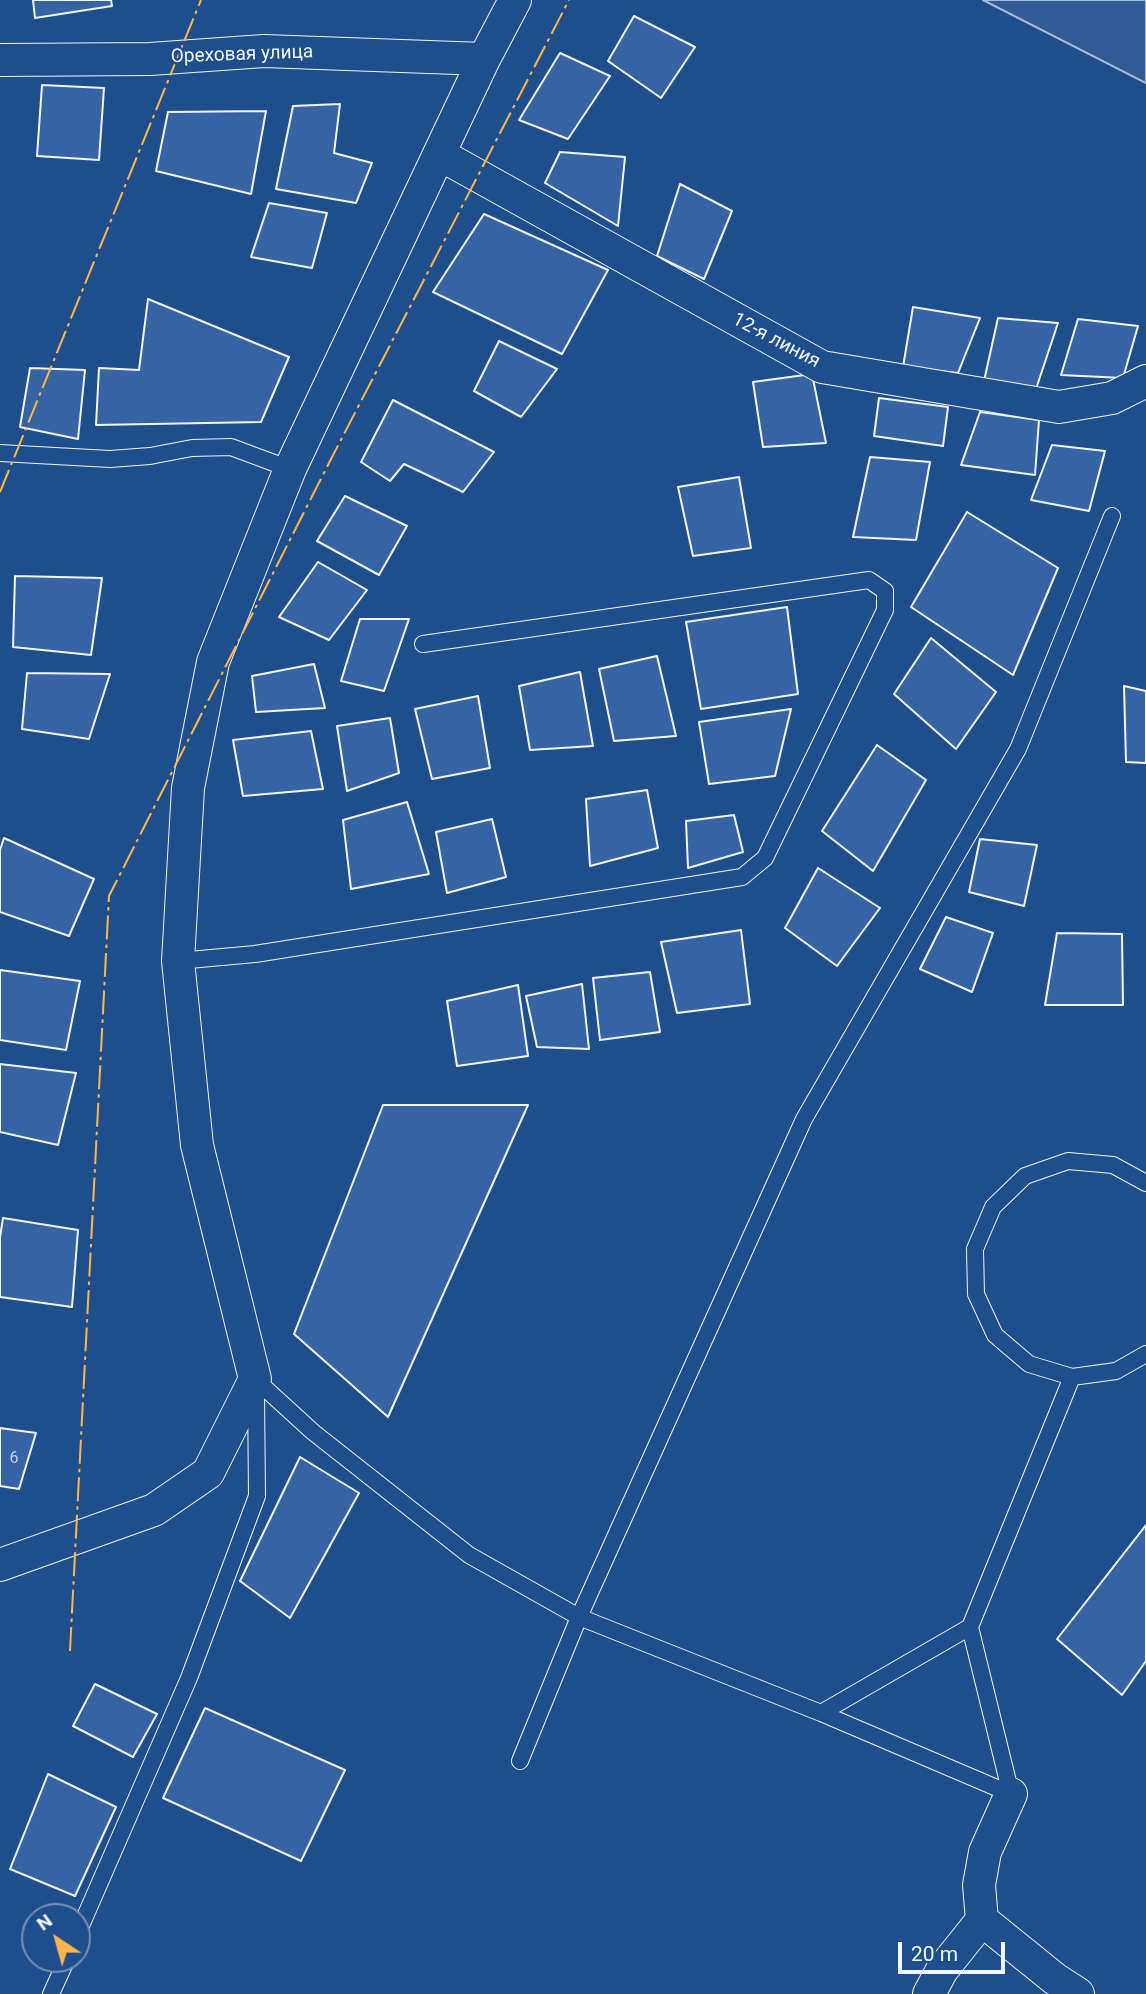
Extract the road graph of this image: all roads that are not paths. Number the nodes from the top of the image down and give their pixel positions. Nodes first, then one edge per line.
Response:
1 (515, 0) edge
2 (484, 59) junction
3 (0, 60) edge
4 (439, 154) junction
5 (1146, 381) edge
6 (0, 453) edge
7 (290, 469) junction
8 (1112, 516) dead end
9 (424, 644) dead end
10 (178, 961) junction
11 (1146, 1183) edge
12 (1146, 1354) edge
13 (1072, 1377) junction
14 (255, 1379) junction
15 (0, 1565) edge
16 (579, 1616) junction
17 (970, 1627) junction
18 (821, 1713) junction
19 (520, 1761) dead end
20 (1011, 1794) junction
21 (91, 1903) edge
22 (982, 1920) junction
23 (61, 1973) edge
24 (51, 1994) edge
25 (929, 1994) edge
26 (1077, 1994) edge

1 - 2 street
2 - 3 street, Ореховая улица
2 - 4 street
4 - 5 street, 12-я линия
4 - 7 street
6 - 7 lane
7 - 10 street
8 - 16 lane
9 - 10 lane
10 - 14 street
11 - 13 lane
12 - 13 lane
13 - 17 lane
14 - 15 street
14 - 16 lane
14 - 21 lane
16 - 18 lane
16 - 19 lane
17 - 18 lane
17 - 20 lane
18 - 20 lane
20 - 22 street
22 - 25 street
22 - 26 street
23 - 24 lane

